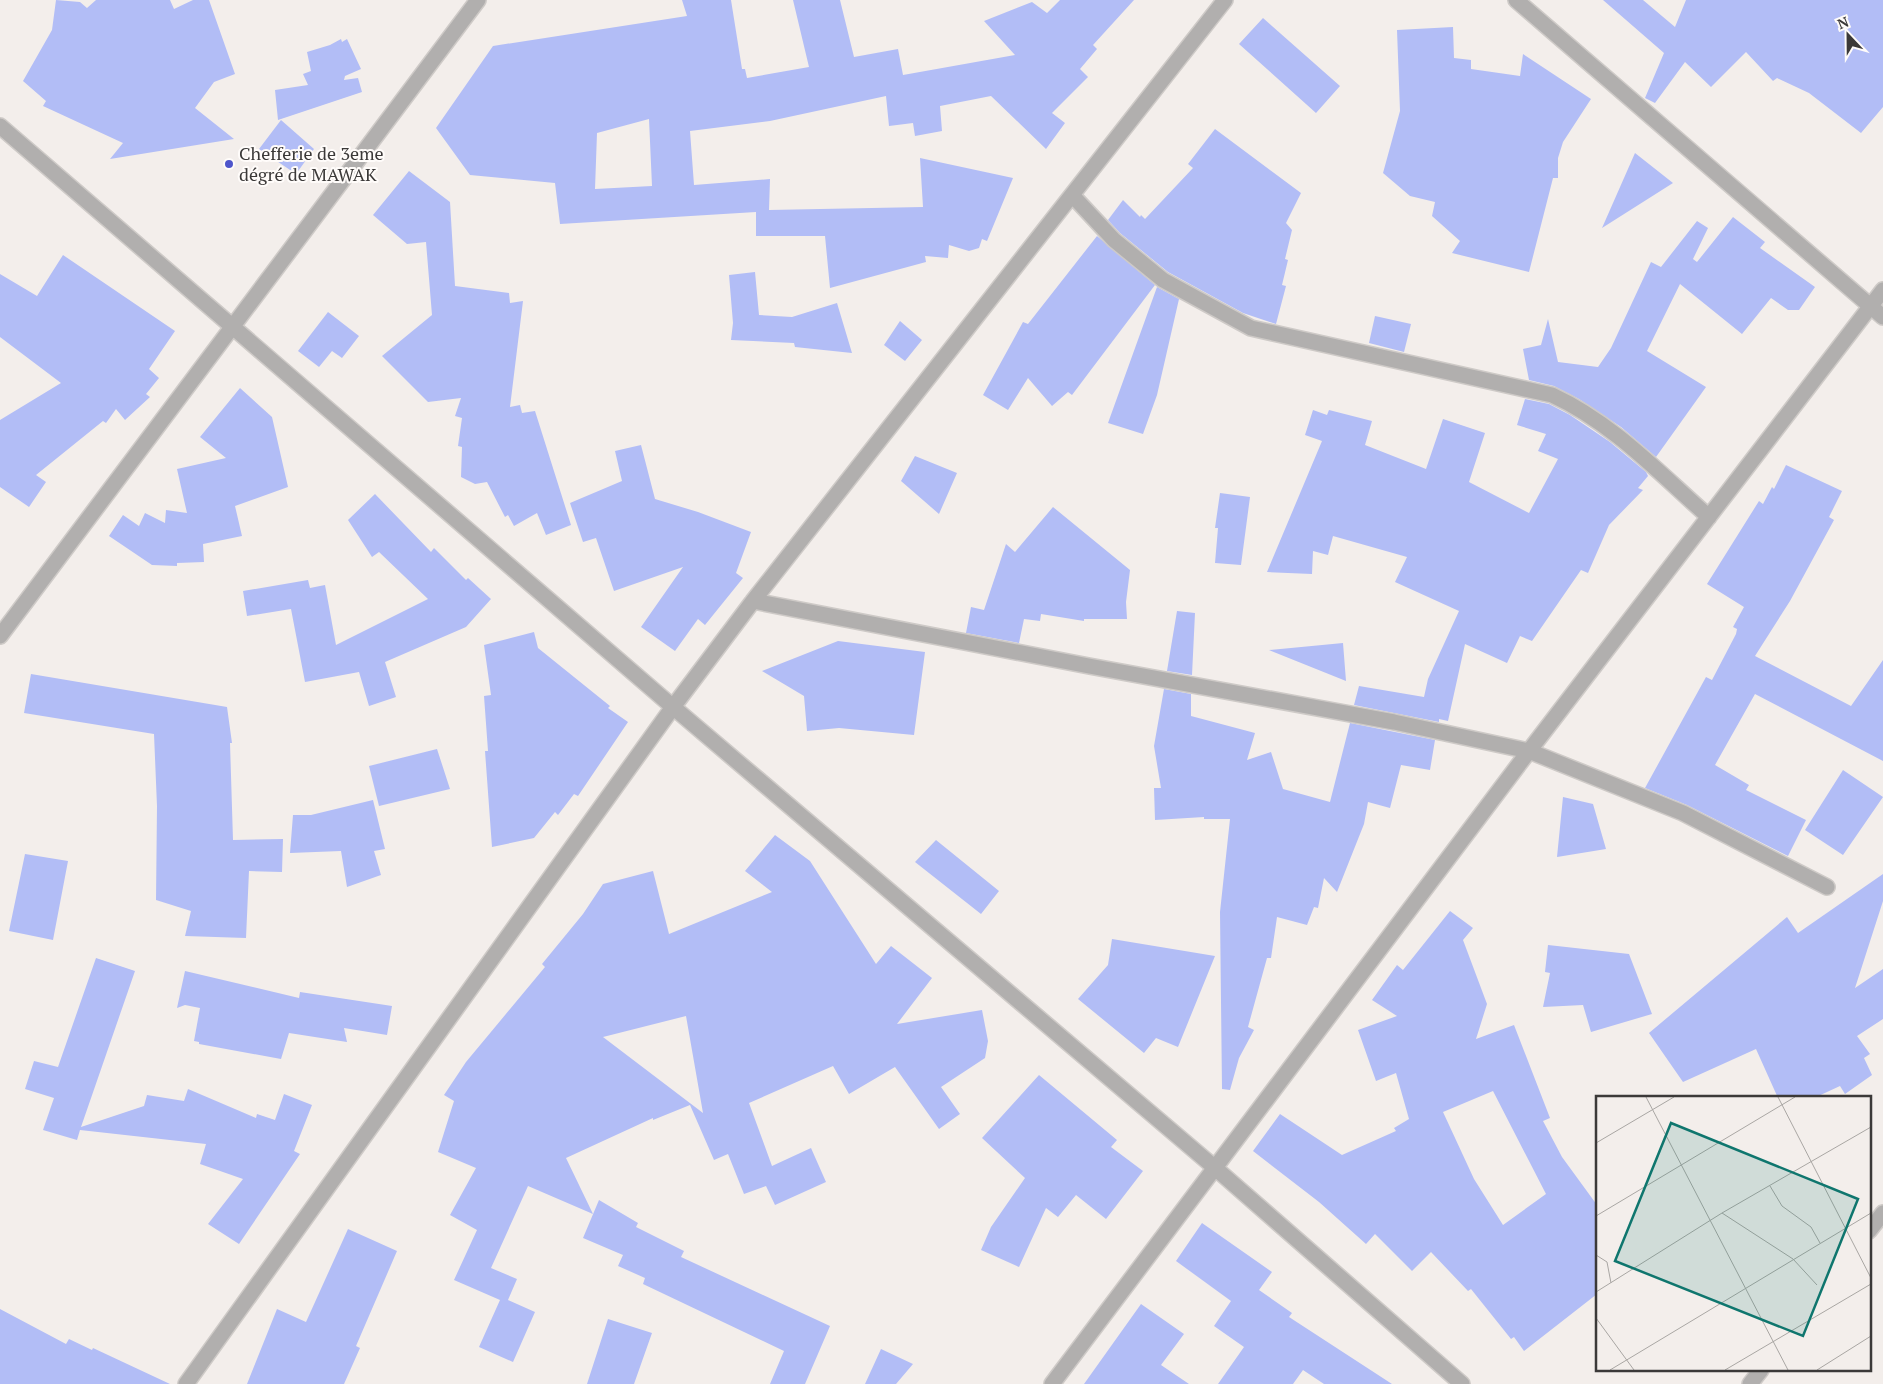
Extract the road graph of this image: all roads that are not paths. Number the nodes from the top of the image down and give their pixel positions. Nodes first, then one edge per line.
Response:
1 (478, 0) edge
2 (1225, 0) edge
3 (1516, 0) edge
4 (0, 126) edge
5 (1072, 195) junction
6 (1883, 290) edge
7 (1870, 307) junction
8 (1883, 317) edge
9 (232, 328) junction
10 (1709, 517) junction
11 (753, 601) junction
12 (0, 636) edge
13 (673, 707) junction
14 (1530, 751) junction
15 (1826, 887) dead end
16 (1214, 1167) junction
17 (1883, 1213) edge
18 (1870, 1230) edge
19 (1759, 1372) edge
20 (186, 1384) edge
21 (1052, 1384) edge
22 (1462, 1384) edge
23 (1750, 1384) edge

1 - 9 street
2 - 5 street
3 - 7 street
4 - 9 street
5 - 10 street
5 - 11 street
6 - 7 street
7 - 8 street
7 - 10 street
9 - 12 street
9 - 13 street
10 - 14 street
11 - 13 street
11 - 14 street
13 - 16 street
13 - 20 street
14 - 15 street
14 - 16 street
16 - 21 street
16 - 22 street
17 - 18 street
19 - 23 street

